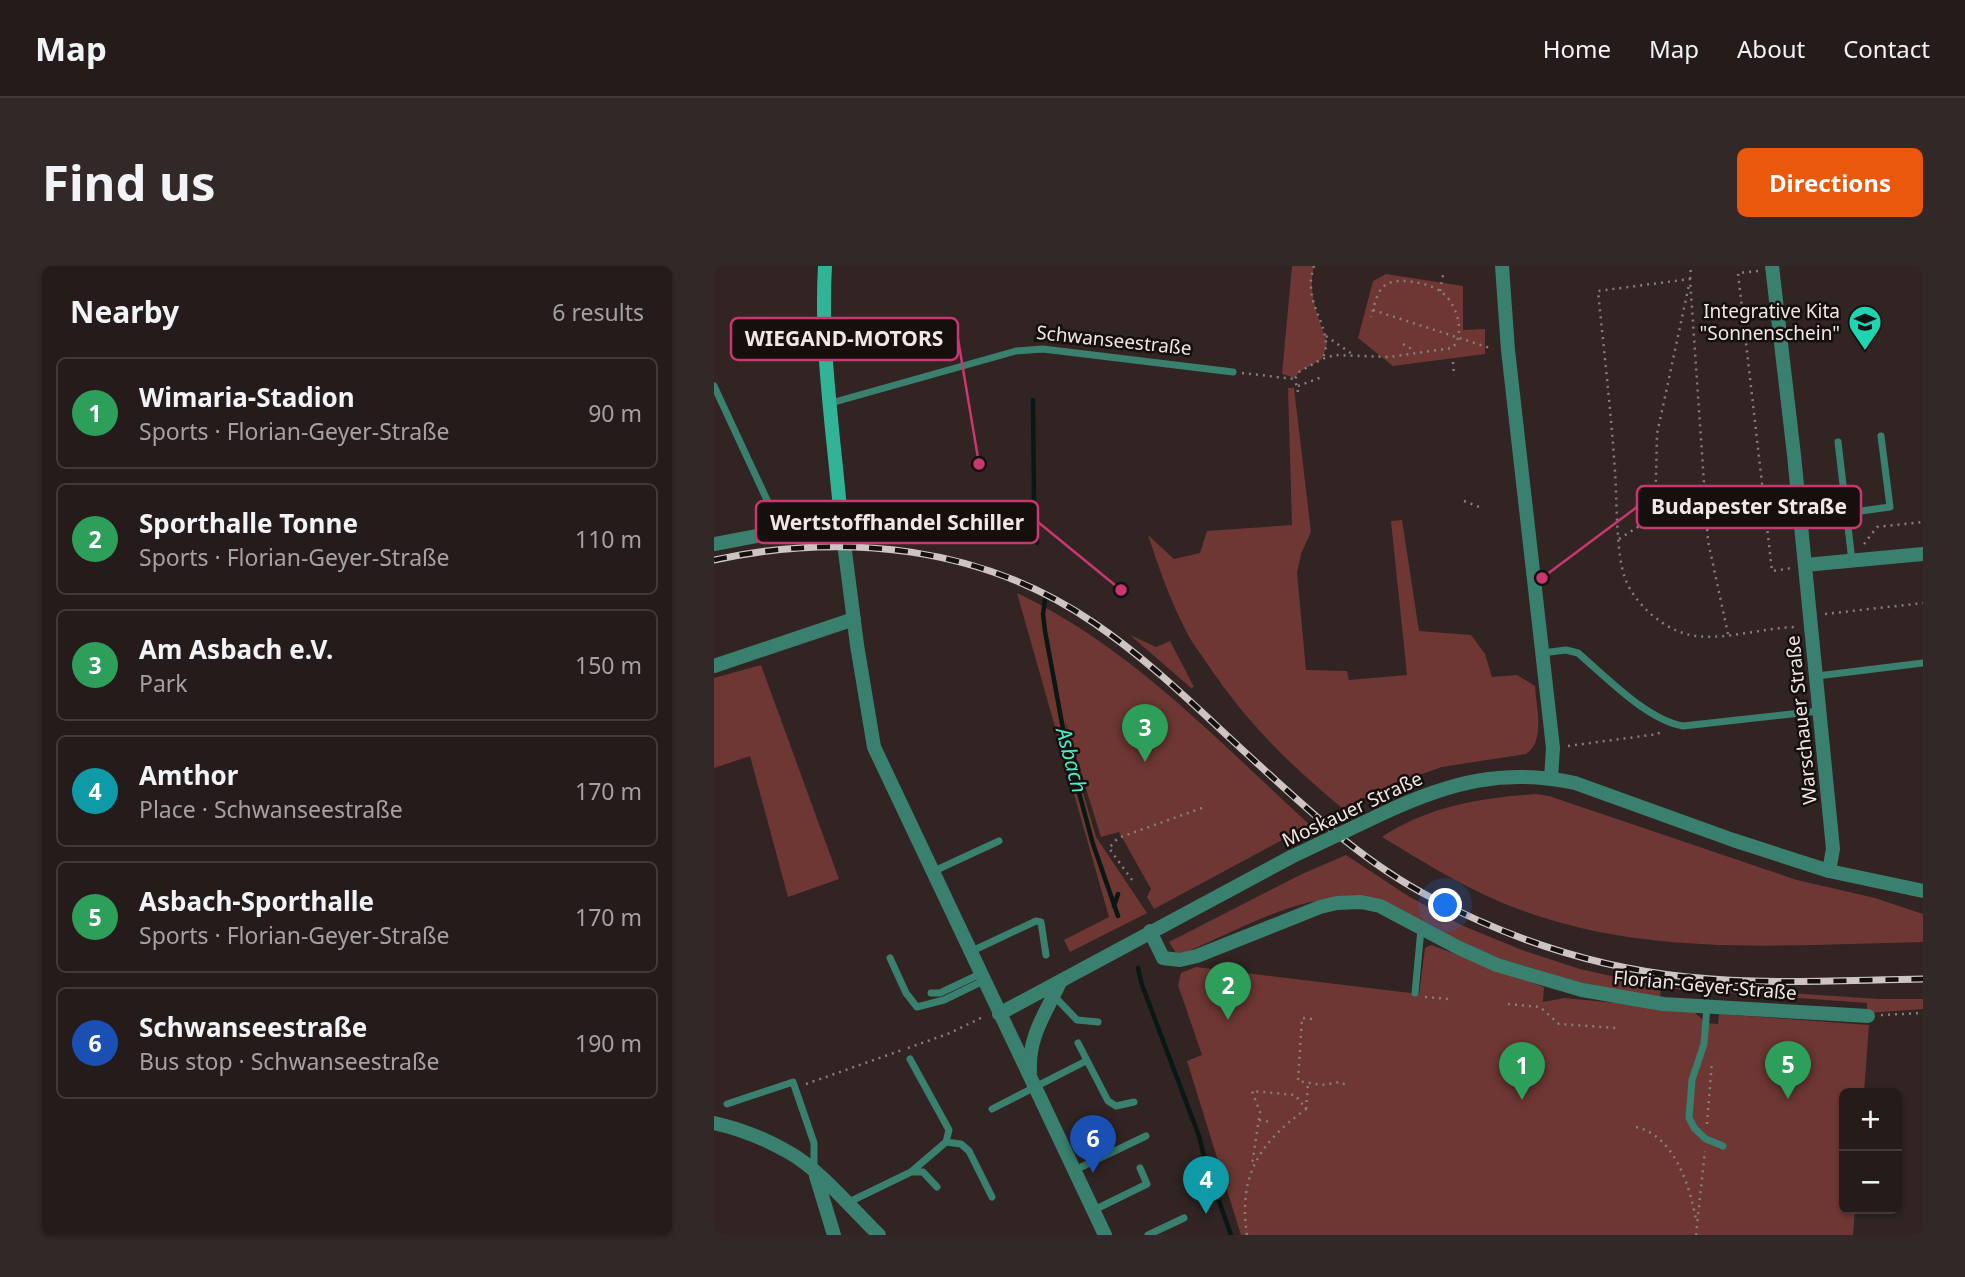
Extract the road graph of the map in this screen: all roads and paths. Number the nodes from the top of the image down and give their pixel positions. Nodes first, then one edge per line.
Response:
1 (825, 266) edge
2 (1314, 266) edge
3 (1502, 266) edge
4 (1690, 266) edge
5 (1772, 268) edge
6 (1443, 275) dead end
7 (1690, 279) junction
8 (1440, 291) junction
9 (1373, 310) junction
10 (1371, 317) dead end
11 (1324, 334) junction
12 (1459, 338) junction
13 (1403, 344) dead end
14 (1492, 349) dead end
15 (1418, 352) junction
16 (1353, 355) junction
17 (1321, 359) junction
18 (1452, 362) dead end
19 (1233, 372) joint
20 (1454, 376) dead end
21 (1322, 377) dead end
22 (1295, 379) junction
23 (714, 386) edge
24 (1298, 386) junction
25 (1298, 392) dead end
26 (831, 403) junction
27 (1881, 436) dead end
28 (1838, 442) dead end
29 (1464, 501) dead end
30 (1482, 508) dead end
31 (1846, 513) junction
32 (841, 520) junction
33 (1923, 522) edge
34 (781, 530) junction
35 (1619, 540) junction
36 (714, 544) edge
37 (1923, 554) edge
38 (1852, 561) junction
39 (1805, 565) junction
40 (1923, 603) edge
41 (854, 619) junction
42 (1811, 622) junction
43 (1728, 634) junction
44 (1542, 653) junction
45 (1923, 663) edge
46 (714, 666) edge
47 (1817, 676) junction
48 (1819, 711) junction
49 (1668, 724) junction
50 (1577, 745) dead end
51 (1551, 778) junction
52 (1202, 808) dead end
53 (999, 841) dead end
54 (1829, 871) junction
55 (932, 873) junction
56 (1132, 880) dead end
57 (1923, 891) edge
58 (1421, 929) junction
59 (1150, 931) junction
60 (970, 952) junction
61 (1046, 955) dead end
62 (890, 958) dead end
63 (982, 977) junction
64 (1060, 982) junction
65 (931, 993) dead end
66 (1415, 993) dead end
67 (1054, 996) junction
68 (1426, 997) dead end
69 (1449, 999) dead end
70 (1508, 1004) dead end
71 (1707, 1007) junction
72 (1923, 1013) edge
73 (999, 1014) junction
74 (1868, 1016) joint
75 (1312, 1019) dead end
76 (1098, 1022) dead end
77 (1616, 1028) dead end
78 (1078, 1043) dead end
79 (910, 1059) dead end
80 (1086, 1061) junction
81 (1712, 1061) dead end
82 (1032, 1081) junction
83 (1308, 1083) junction
84 (1346, 1085) dead end
85 (795, 1087) junction
86 (1134, 1102) dead end
87 (727, 1104) dead end
88 (1306, 1108) junction
89 (992, 1109) dead end
90 (1259, 1120) junction
91 (714, 1122) edge
92 (1271, 1122) dead end
93 (1636, 1127) dead end
94 (1146, 1136) dead end
95 (1706, 1139) junction
96 (946, 1142) junction
97 (1723, 1146) dead end
98 (1252, 1165) junction
99 (1140, 1168) dead end
100 (1074, 1170) junction
101 (814, 1171) junction
102 (911, 1172) junction
103 (937, 1187) dead end
104 (992, 1197) dead end
105 (846, 1203) junction
106 (1093, 1210) junction
107 (1184, 1219) dead end
108 (1697, 1224) junction
109 (834, 1235) edge
110 (878, 1235) edge
111 (1105, 1235) edge
112 (1148, 1235) edge
113 (1247, 1235) edge
114 (1696, 1235) edge

1 - 26 street
2 - 11 path
3 - 44 street
4 - 7 path
5 - 39 street, Warschauer Straße
5 - 39 path
6 - 8 path
7 - 35 path
7 - 35 path
7 - 43 path
8 - 9 path
8 - 12 path
9 - 10 path
9 - 12 path
11 - 16 path
11 - 17 path
12 - 14 path
12 - 15 path
13 - 15 path
15 - 16 path
16 - 17 path
17 - 22 path
18 - 20 path
19 - 22 path
19 - 26 lane, Schwanseestraße
21 - 24 path
22 - 24 path
23 - 34 lane
24 - 25 path
26 - 32 street
27 - 31 lane
28 - 31 lane
29 - 30 path
31 - 38 lane
32 - 34 street
32 - 41 street
33 - 38 path
34 - 36 street
35 - 43 path
37 - 38 street
38 - 39 street
39 - 42 street, Warschauer Straße
40 - 42 path
41 - 46 street
41 - 55 street
42 - 43 path
42 - 47 street, Warschauer Straße
44 - 49 lane
44 - 51 street
45 - 47 lane
47 - 48 street, Warschauer Straße
48 - 49 lane
48 - 54 street, Warschauer Straße
49 - 50 path
51 - 54 street, Moskauer Straße
51 - 59 street, Moskauer Straße, bridge
52 - 56 path
53 - 55 lane
54 - 57 street, Moskauer Straße
55 - 60 street
58 - 59 street, Florian-Geyer-Straße
58 - 66 lane
58 - 71 street, Florian-Geyer-Straße
59 - 64 street, Moskauer Straße
60 - 61 lane
60 - 63 street
62 - 63 lane
63 - 65 lane
63 - 73 street
64 - 67 street
64 - 73 street, Moskauer Straße
67 - 76 lane
67 - 82 street
68 - 69 path
70 - 77 path
71 - 74 street, Florian-Geyer-Straße
71 - 95 lane
72 - 74 path
73 - 82 street
73 - 85 path
75 - 83 path
78 - 80 lane
79 - 96 lane
80 - 82 lane
80 - 86 lane
81 - 95 path
82 - 89 lane
82 - 100 street
83 - 84 path
83 - 88 path
85 - 87 lane
85 - 101 lane
88 - 90 path
88 - 98 path
90 - 92 path
90 - 98 path
91 - 101 street
93 - 108 path
94 - 100 lane
95 - 97 lane
95 - 108 path
96 - 102 lane
96 - 104 lane
98 - 113 path
99 - 106 lane
100 - 106 street
101 - 105 street
101 - 109 street
102 - 103 lane
102 - 105 lane
105 - 110 street
106 - 111 street
107 - 112 lane
108 - 114 path

